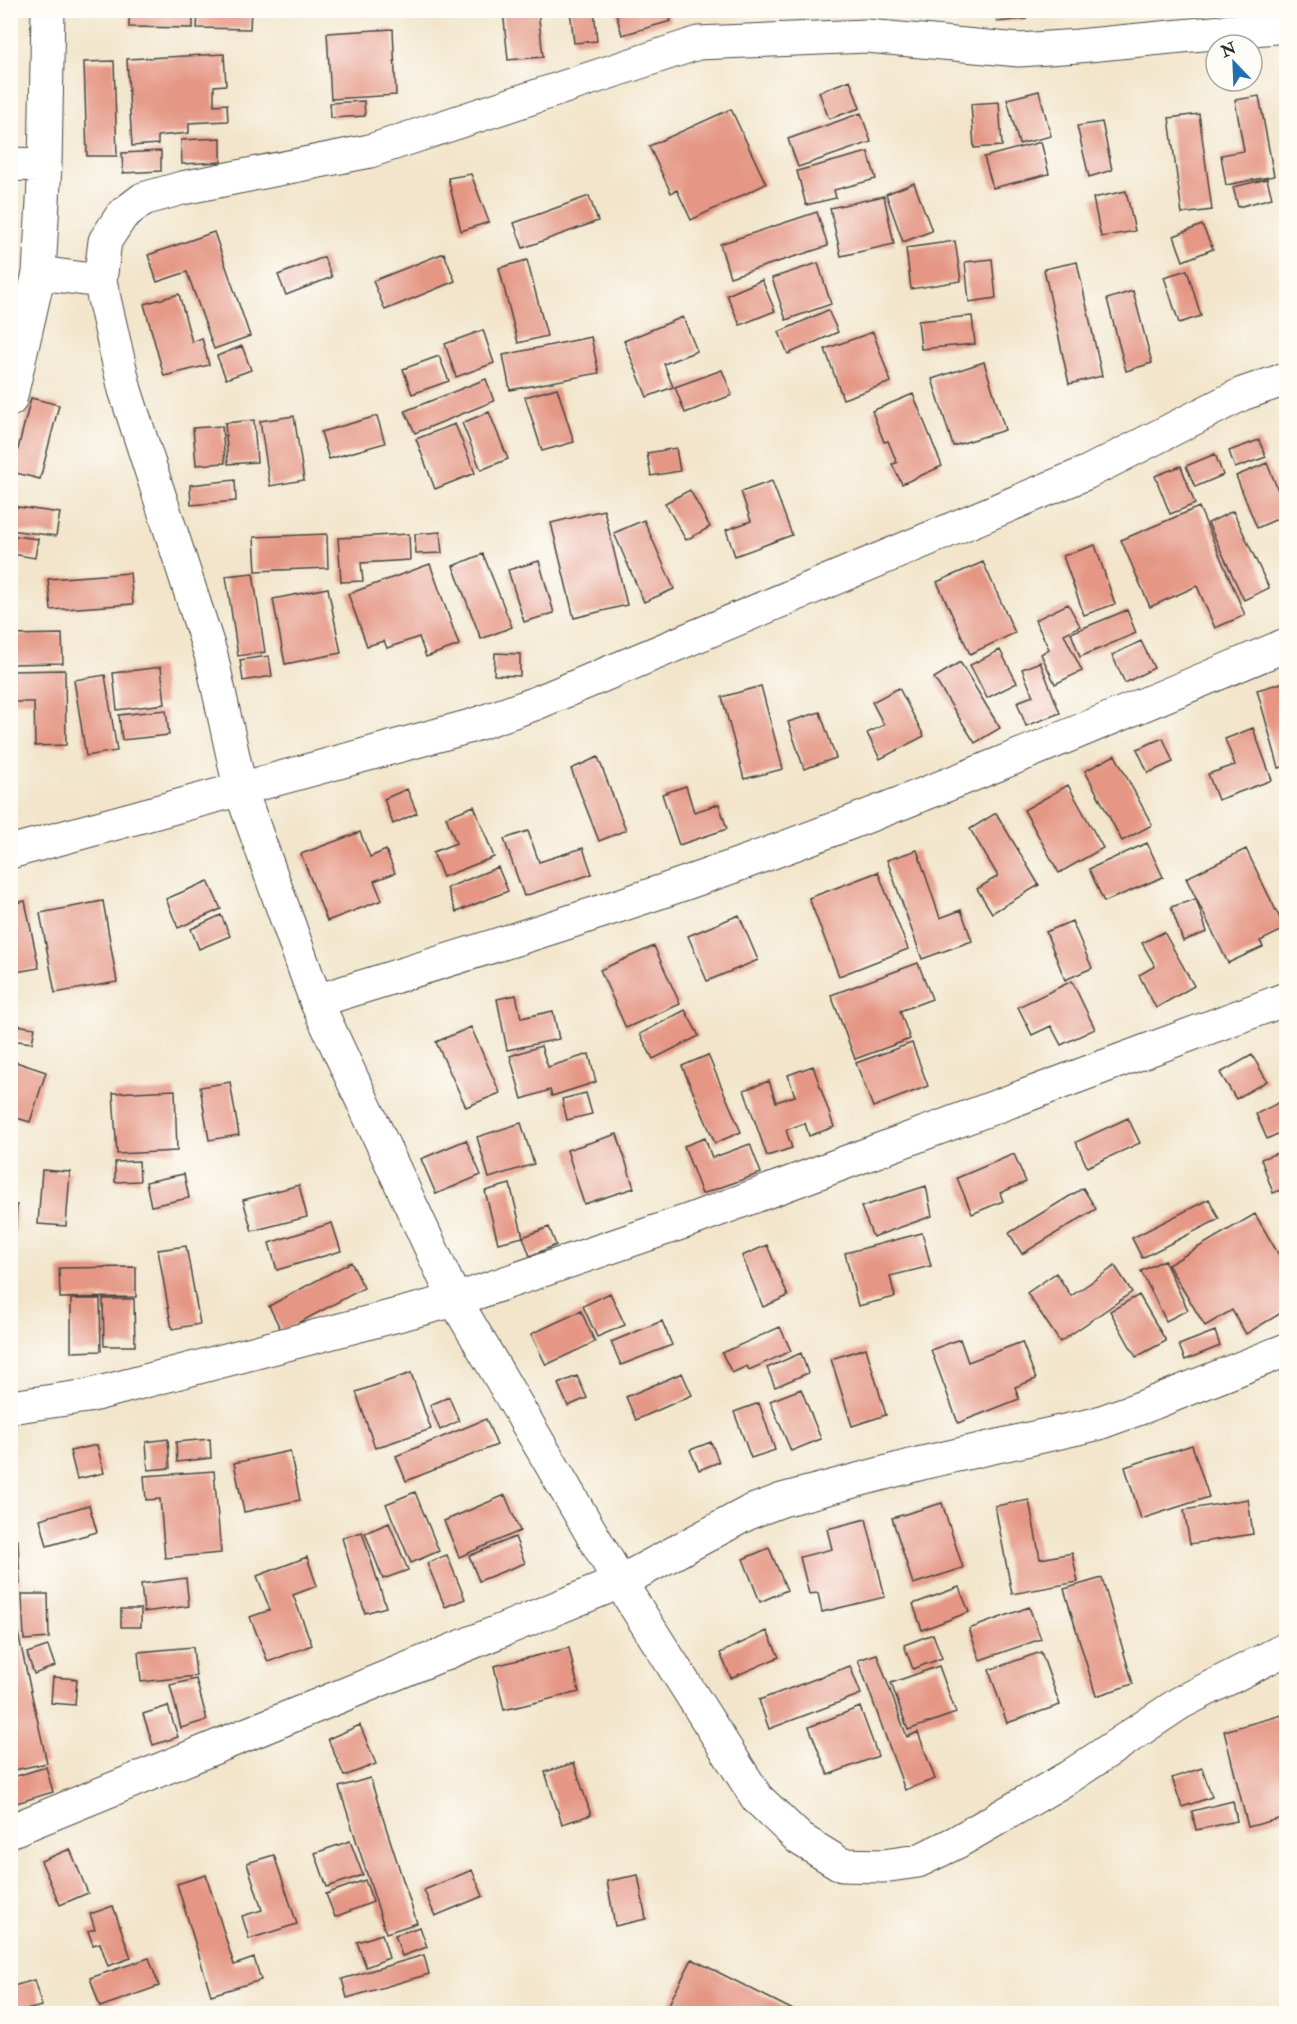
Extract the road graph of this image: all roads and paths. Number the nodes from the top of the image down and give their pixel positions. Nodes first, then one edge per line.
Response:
1 (48, 10) edge
2 (869, 23) edge
3 (1287, 26) edge
4 (10, 164) edge
5 (45, 165) junction
6 (39, 273) junction
7 (100, 281) junction
8 (1287, 379) edge
9 (10, 400) edge
10 (1287, 645) edge
11 (240, 788) junction
12 (10, 852) edge
13 (1287, 999) edge
14 (316, 1001) junction
15 (455, 1300) junction
16 (1287, 1350) edge
17 (10, 1407) edge
18 (621, 1582) junction
19 (1287, 1649) edge
20 (10, 1832) edge

1 - 5 street
2 - 3 street
2 - 7 street
4 - 5 street
5 - 6 street
6 - 7 street
6 - 9 street
7 - 11 street
8 - 11 street
10 - 14 street
11 - 12 street
11 - 14 street
13 - 15 street
14 - 15 street
15 - 17 street
15 - 18 street
16 - 18 street
18 - 19 street
18 - 20 street

